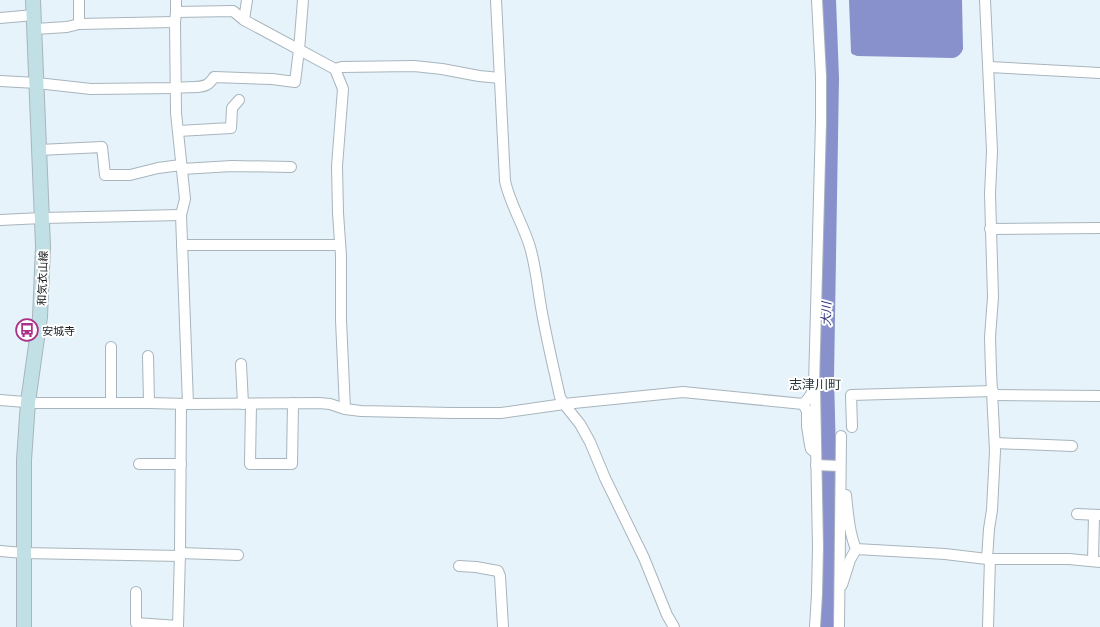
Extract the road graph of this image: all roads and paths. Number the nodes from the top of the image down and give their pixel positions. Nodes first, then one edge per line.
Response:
1 (33, 0) edge
2 (79, 0) edge
3 (176, 0) edge
4 (247, 0) edge
5 (303, 0) edge
6 (496, 0) edge
7 (817, 0) edge
8 (985, 0) edge
9 (176, 12) junction
10 (0, 18) edge
11 (244, 20) junction
12 (34, 22) junction
13 (174, 22) junction
14 (79, 24) junction
15 (299, 50) junction
16 (989, 67) junction
17 (335, 69) junction
18 (1100, 73) edge
19 (500, 78) junction
20 (0, 81) edge
21 (37, 83) junction
22 (176, 88) junction
23 (239, 100) dead end
24 (178, 131) junction
25 (39, 150) junction
26 (182, 167) junction
27 (291, 167) dead end
28 (181, 215) junction
29 (42, 218) junction
30 (0, 220) edge
31 (1100, 228) edge
32 (990, 229) junction
33 (182, 245) junction
34 (340, 245) junction
35 (111, 347) dead end
36 (148, 356) dead end
37 (241, 364) dead end
38 (814, 384) junction
39 (993, 393) junction
40 (1100, 396) edge
41 (0, 400) edge
42 (28, 402) junction
43 (111, 403) junction
44 (149, 403) junction
45 (293, 403) junction
46 (184, 404) junction
47 (247, 404) junction
48 (564, 404) junction
49 (803, 404) junction
50 (345, 409) junction
51 (852, 427) dead end
52 (841, 436) dead end
53 (995, 443) junction
54 (1072, 446) dead end
55 (816, 454) junction
56 (139, 464) dead end
57 (181, 464) junction
58 (817, 465) junction
59 (839, 469) junction
60 (1077, 514) dead end
61 (1097, 515) edge
62 (856, 549) junction
63 (0, 551) edge
64 (23, 553) junction
65 (180, 555) junction
66 (238, 555) dead end
67 (988, 559) junction
68 (1096, 561) edge
69 (459, 566) dead end
70 (136, 592) dead end
71 (839, 592) junction
72 (24, 627) edge
73 (178, 627) edge
74 (503, 627) edge
75 (674, 627) edge
76 (815, 627) edge
77 (839, 627) edge
78 (988, 627) edge

1 - 12 main road, 和気衣山線
2 - 14 street
3 - 9 street
4 - 11 street
5 - 15 street
6 - 19 street
7 - 38 street
8 - 16 street
9 - 11 street
9 - 13 street
10 - 12 street
11 - 15 street
12 - 14 street
12 - 21 main road, 和気衣山線
13 - 14 street
13 - 22 street
15 - 17 street
15 - 22 street
16 - 18 street
16 - 32 street
17 - 19 street
17 - 34 street
19 - 48 street
20 - 21 street
21 - 22 street
21 - 25 main road, 和気衣山線
22 - 24 street
23 - 24 street
24 - 26 street
25 - 26 street
25 - 29 main road, 和気衣山線
26 - 27 street
26 - 28 street
28 - 29 street
28 - 33 street
29 - 30 street
29 - 42 main road, 和気衣山線
31 - 32 street
32 - 39 street
33 - 34 street
33 - 46 street
34 - 50 street
35 - 43 street
36 - 44 street
37 - 47 street
38 - 49 street
38 - 55 street
39 - 40 street
39 - 51 street
39 - 53 street
41 - 42 street
42 - 43 street
42 - 64 main road, 和気衣山線
43 - 44 street
44 - 46 street
45 - 47 street
45 - 47 street
45 - 50 street
46 - 47 street
46 - 57 street
48 - 49 street
48 - 50 street
48 - 75 street
49 - 55 street
52 - 59 street
53 - 54 street
53 - 67 street
55 - 58 street
56 - 57 street
57 - 65 street
58 - 59 street
58 - 76 street
59 - 62 street
59 - 71 street
60 - 61 street
61 - 68 street
62 - 67 street
62 - 71 street
63 - 64 street
64 - 65 street
64 - 72 main road, 和気衣山線
65 - 66 street
65 - 73 street
67 - 68 street
67 - 78 street
69 - 74 street
70 - 73 street
71 - 77 street

